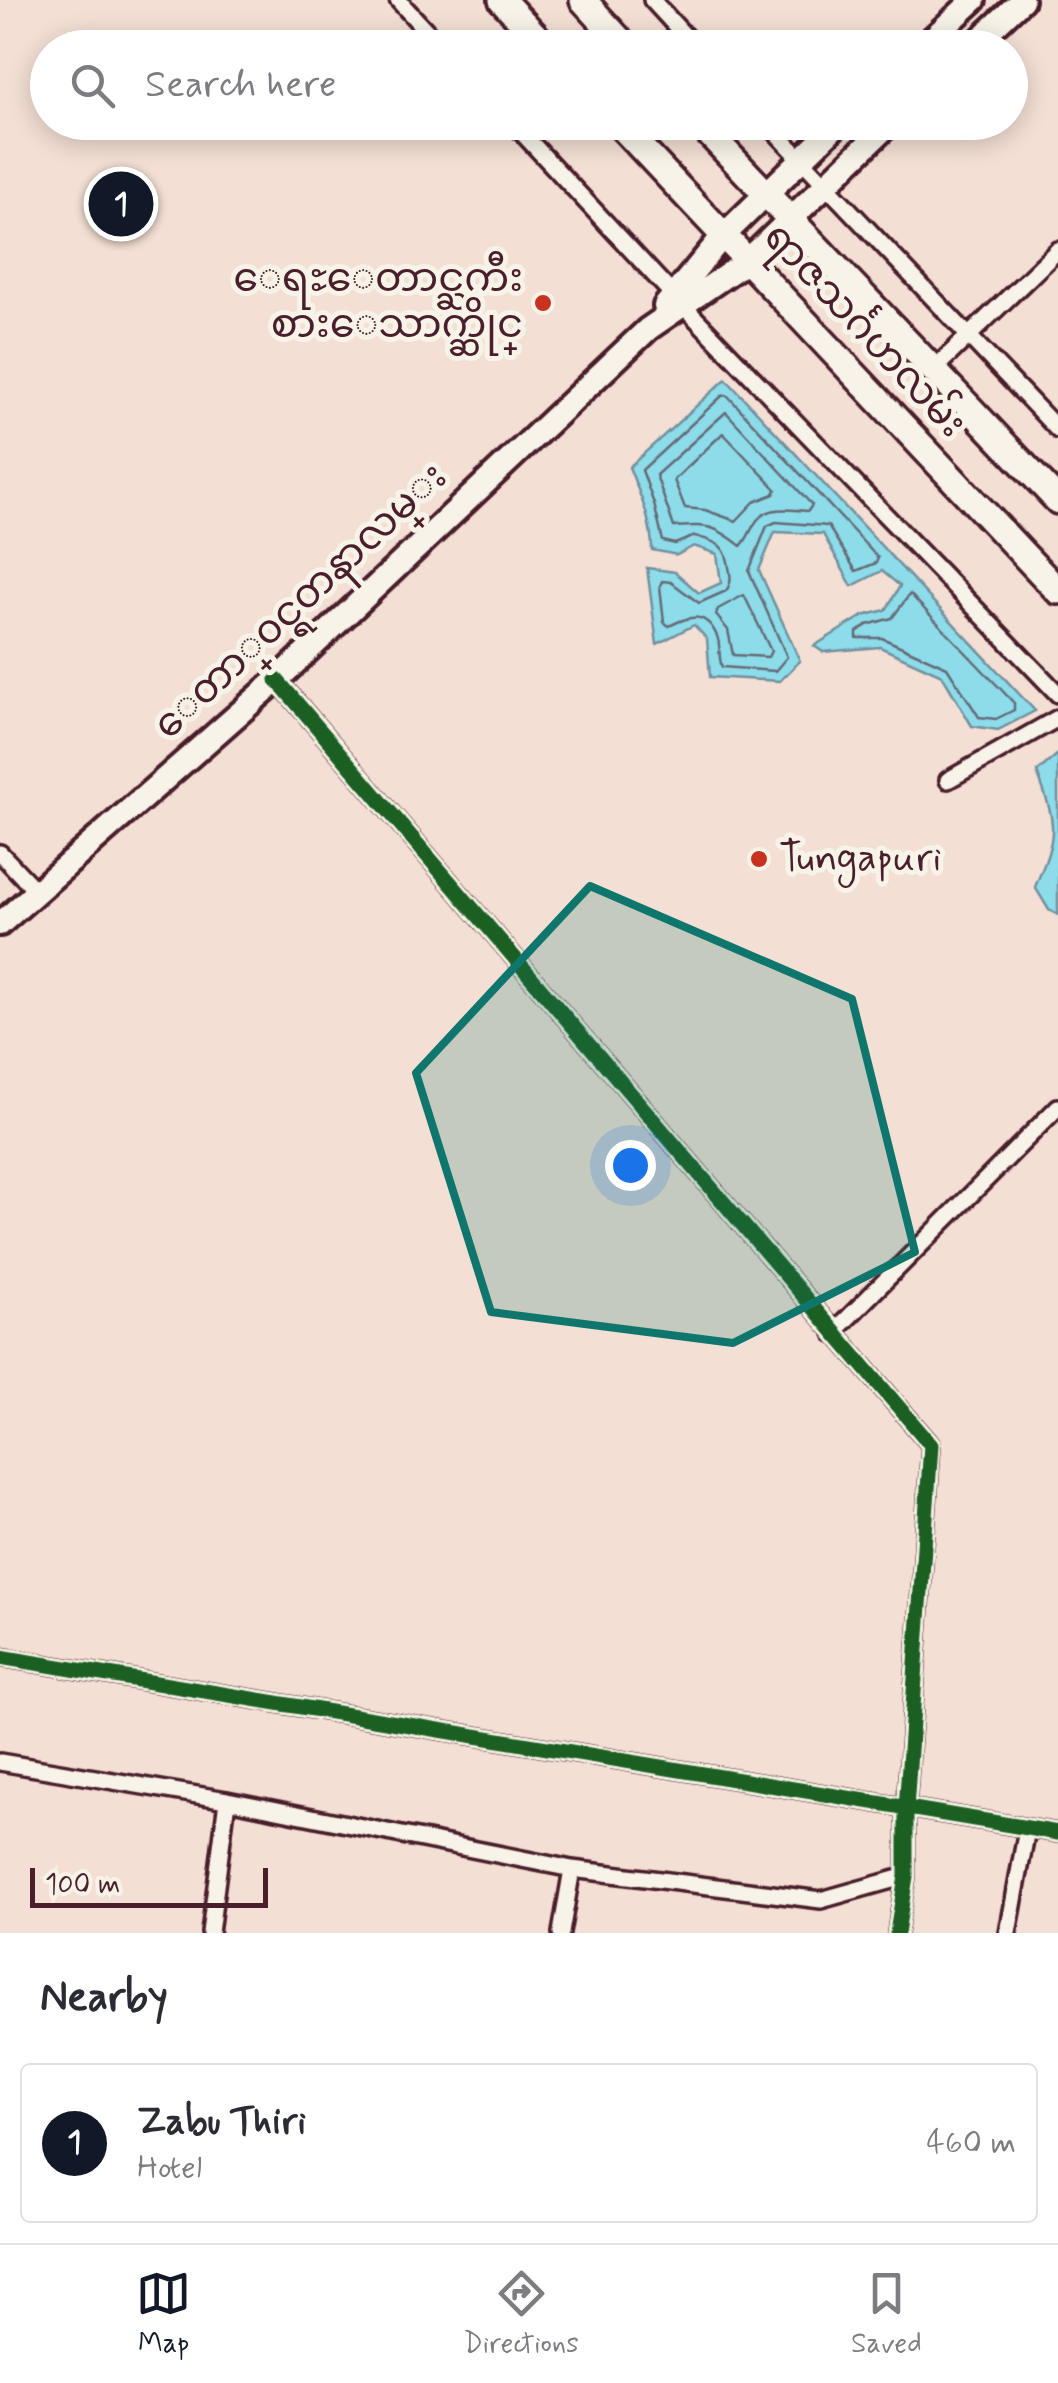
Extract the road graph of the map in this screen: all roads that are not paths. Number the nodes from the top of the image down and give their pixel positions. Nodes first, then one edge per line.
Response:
1 (398, 0) edge
2 (502, 0) edge
3 (583, 0) edge
4 (652, 0) edge
5 (974, 0) edge
6 (1022, 0) edge
7 (426, 30) edge
8 (530, 30) edge
9 (611, 30) edge
10 (680, 30) edge
11 (942, 30) edge
12 (990, 30) edge
13 (529, 140) edge
14 (634, 140) edge
15 (714, 140) edge
16 (783, 140) edge
17 (821, 140) edge
18 (871, 140) edge
19 (801, 159) junction
20 (824, 184) junction
21 (764, 194) junction
22 (788, 221) junction
23 (723, 236) junction
24 (1058, 250) edge
25 (747, 261) junction
26 (678, 299) junction
27 (968, 336) junction
28 (934, 370) junction
29 (1058, 430) edge
30 (1058, 500) edge
31 (1058, 592) edge
32 (277, 680) junction
33 (1058, 694) edge
34 (1058, 718) edge
35 (948, 780) dead end
36 (0, 853) edge
37 (36, 891) junction
38 (0, 924) edge
39 (1058, 1108) edge
40 (833, 1333) junction
41 (0, 1657) edge
42 (0, 1762) edge
43 (227, 1800) junction
44 (906, 1809) junction
45 (1027, 1829) junction
46 (1058, 1833) edge
47 (572, 1868) junction
48 (906, 1876) junction
49 (210, 1933) edge
50 (561, 1933) edge
51 (897, 1933) edge
52 (1008, 1933) edge

1 - 7 street
2 - 8 main road
3 - 9 main road
4 - 10 street
5 - 11 main road
6 - 12 main road
13 - 26 street
14 - 23 main road, ရာဇသင်္ဂဟလမ်း
15 - 21 main road, ရာဇသင်္ဂဟလမ်း
16 - 19 street
17 - 19 main road, ေတာ္၀င္ရတနာလမ္း
18 - 20 main road
19 - 20 street
19 - 21 main road, ေတာ္၀င္ရတနာလမ္း
20 - 22 main road
20 - 27 street
21 - 22 main road, ရာဇသင်္ဂဟလမ်း
21 - 23 main road, ေတာ္၀င္ရတနာလမ္း
22 - 25 main road
22 - 28 main road, ရာဇသင်္ဂဟလမ်း
23 - 25 main road, ရာဇသင်္ဂဟလမ်း
23 - 26 main road, ေတာ္၀င္ရတနာလမ္း
24 - 27 street
25 - 26 main road
25 - 31 main road, ရာဇသင်္ဂဟလမ်း
26 - 32 main road, ေတာ္၀င္ရတနာလမ္း
26 - 33 street
27 - 28 street
27 - 29 street
28 - 30 main road, ရာဇသင်္ဂဟလမ်း
32 - 37 main road, ေတာ္၀င္ရတနာလမ္း
32 - 40 street
34 - 35 street
36 - 37 street
37 - 38 main road, ေတာ္၀င္ရတနာလမ္း
39 - 40 street
40 - 44 street
41 - 44 street
42 - 43 street
43 - 47 street
43 - 49 street
44 - 45 street
44 - 48 street
45 - 46 street
45 - 52 street
47 - 48 street
47 - 50 street
48 - 51 street

